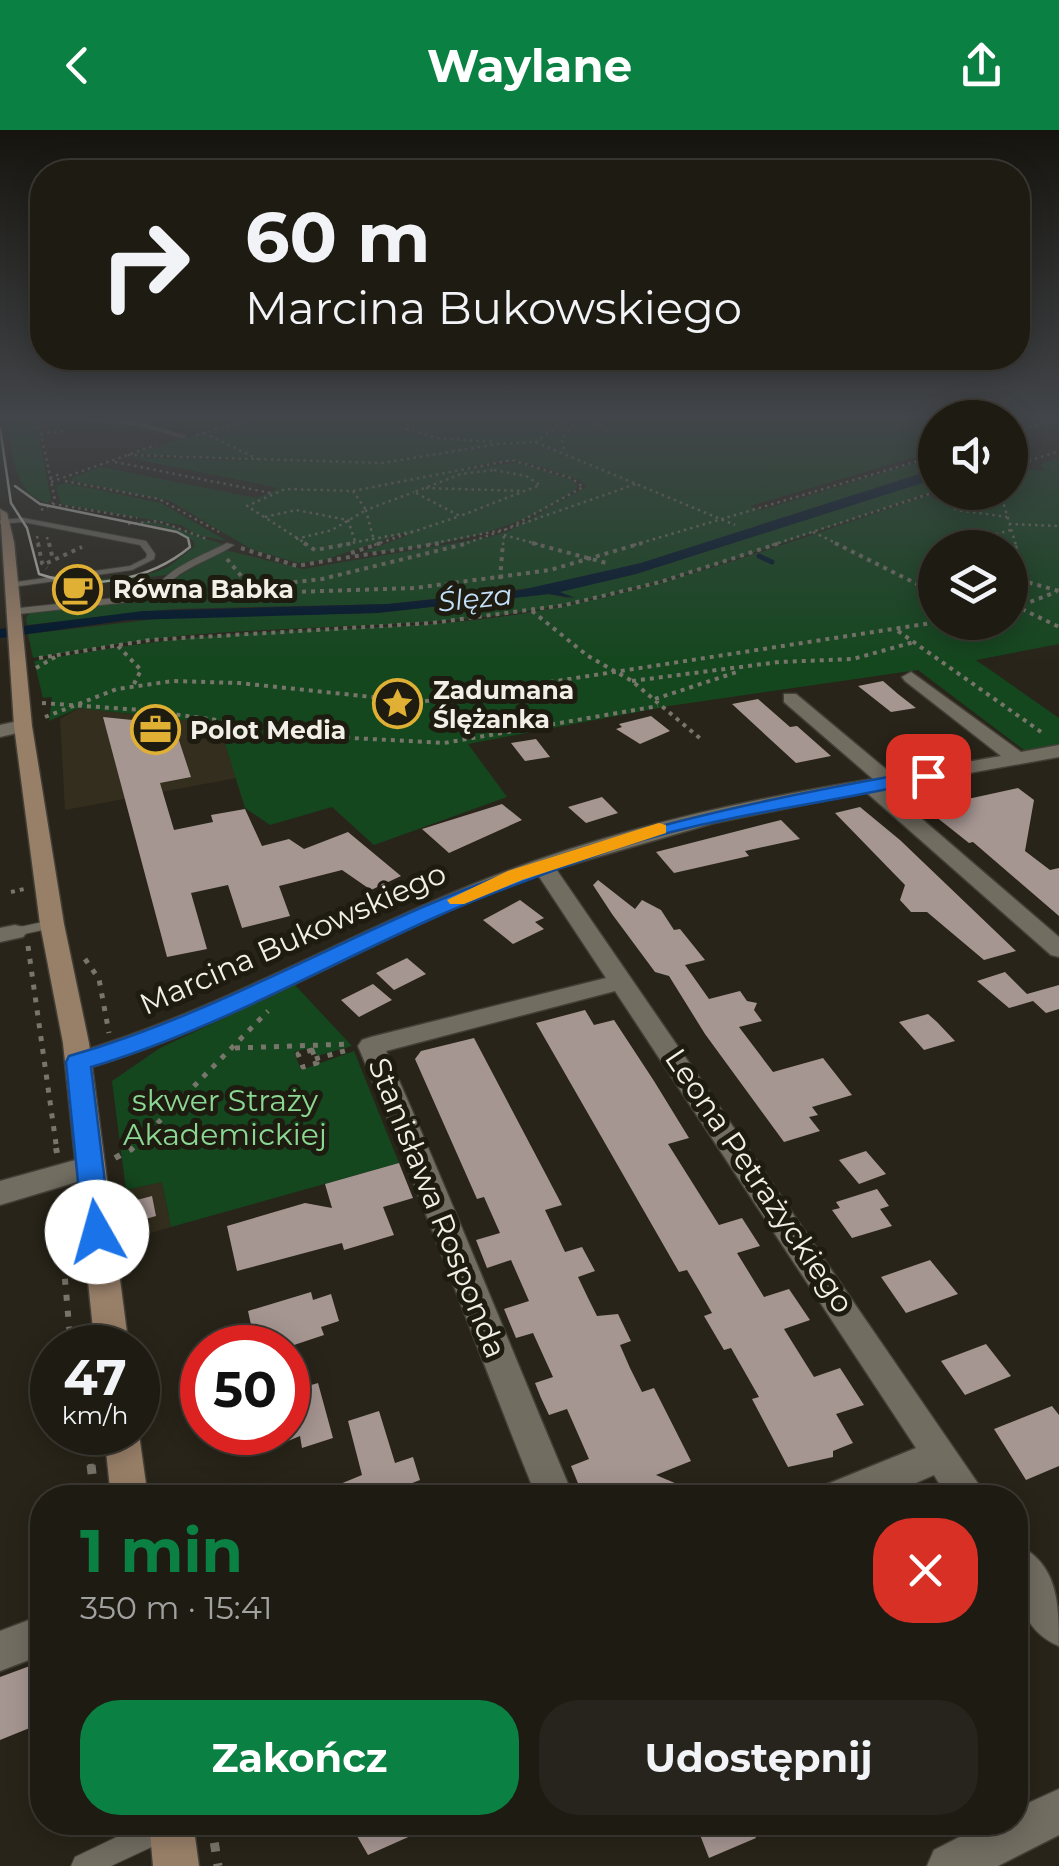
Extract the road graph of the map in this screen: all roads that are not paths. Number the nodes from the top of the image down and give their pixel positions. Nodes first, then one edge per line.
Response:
1 (1, 517) edge
2 (230, 544) road end
3 (9, 586) junction
4 (199, 592) road end
5 (156, 594) junction
6 (11, 617) junction
7 (911, 677) dead end
8 (790, 698) dead end
9 (23, 726) junction
10 (0, 730) edge
11 (1059, 751) edge
12 (1018, 760) junction
13 (879, 784) junction
14 (544, 866) junction
15 (52, 924) junction
16 (14, 935) edge
17 (1059, 950) edge
18 (620, 982) junction
19 (78, 1062) junction
20 (87, 1164) junction
21 (0, 1193) edge
22 (109, 1325) edge
23 (125, 1455) edge
24 (942, 1455) junction
25 (128, 1485) edge
26 (551, 1485) edge
27 (869, 1485) edge
28 (962, 1485) edge
29 (1028, 1581) edge
30 (1059, 1626) edge
31 (30, 1639) edge
32 (0, 1650) edge
33 (1059, 1811) edge
34 (1028, 1827) edge
35 (179, 1835) edge
36 (1011, 1835) edge
37 (84, 1866) edge
38 (950, 1866) edge

1 - 3 main road
1 - 3 lane
2 - 5 lane
3 - 6 main road
4 - 5 lane
5 - 6 lane
6 - 9 main road
7 - 12 street
8 - 13 street
9 - 10 street
9 - 15 main road
11 - 12 street, Marcina Bukowskiego
12 - 13 street, Marcina Bukowskiego
13 - 14 street, Marcina Bukowskiego
13 - 17 street
14 - 18 street, Leona Petrażyckiego
14 - 19 street, Marcina Bukowskiego
15 - 16 lane
15 - 19 main road
18 - 24 street, Leona Petrażyckiego
18 - 26 street, Stanisława Rosponda
19 - 20 main road
20 - 21 street
20 - 22 main road
23 - 25 main road
24 - 27 street
24 - 28 street, Leona Petrażyckiego
29 - 30 street
31 - 32 street
33 - 34 street
35 - 37 lane
36 - 38 street

